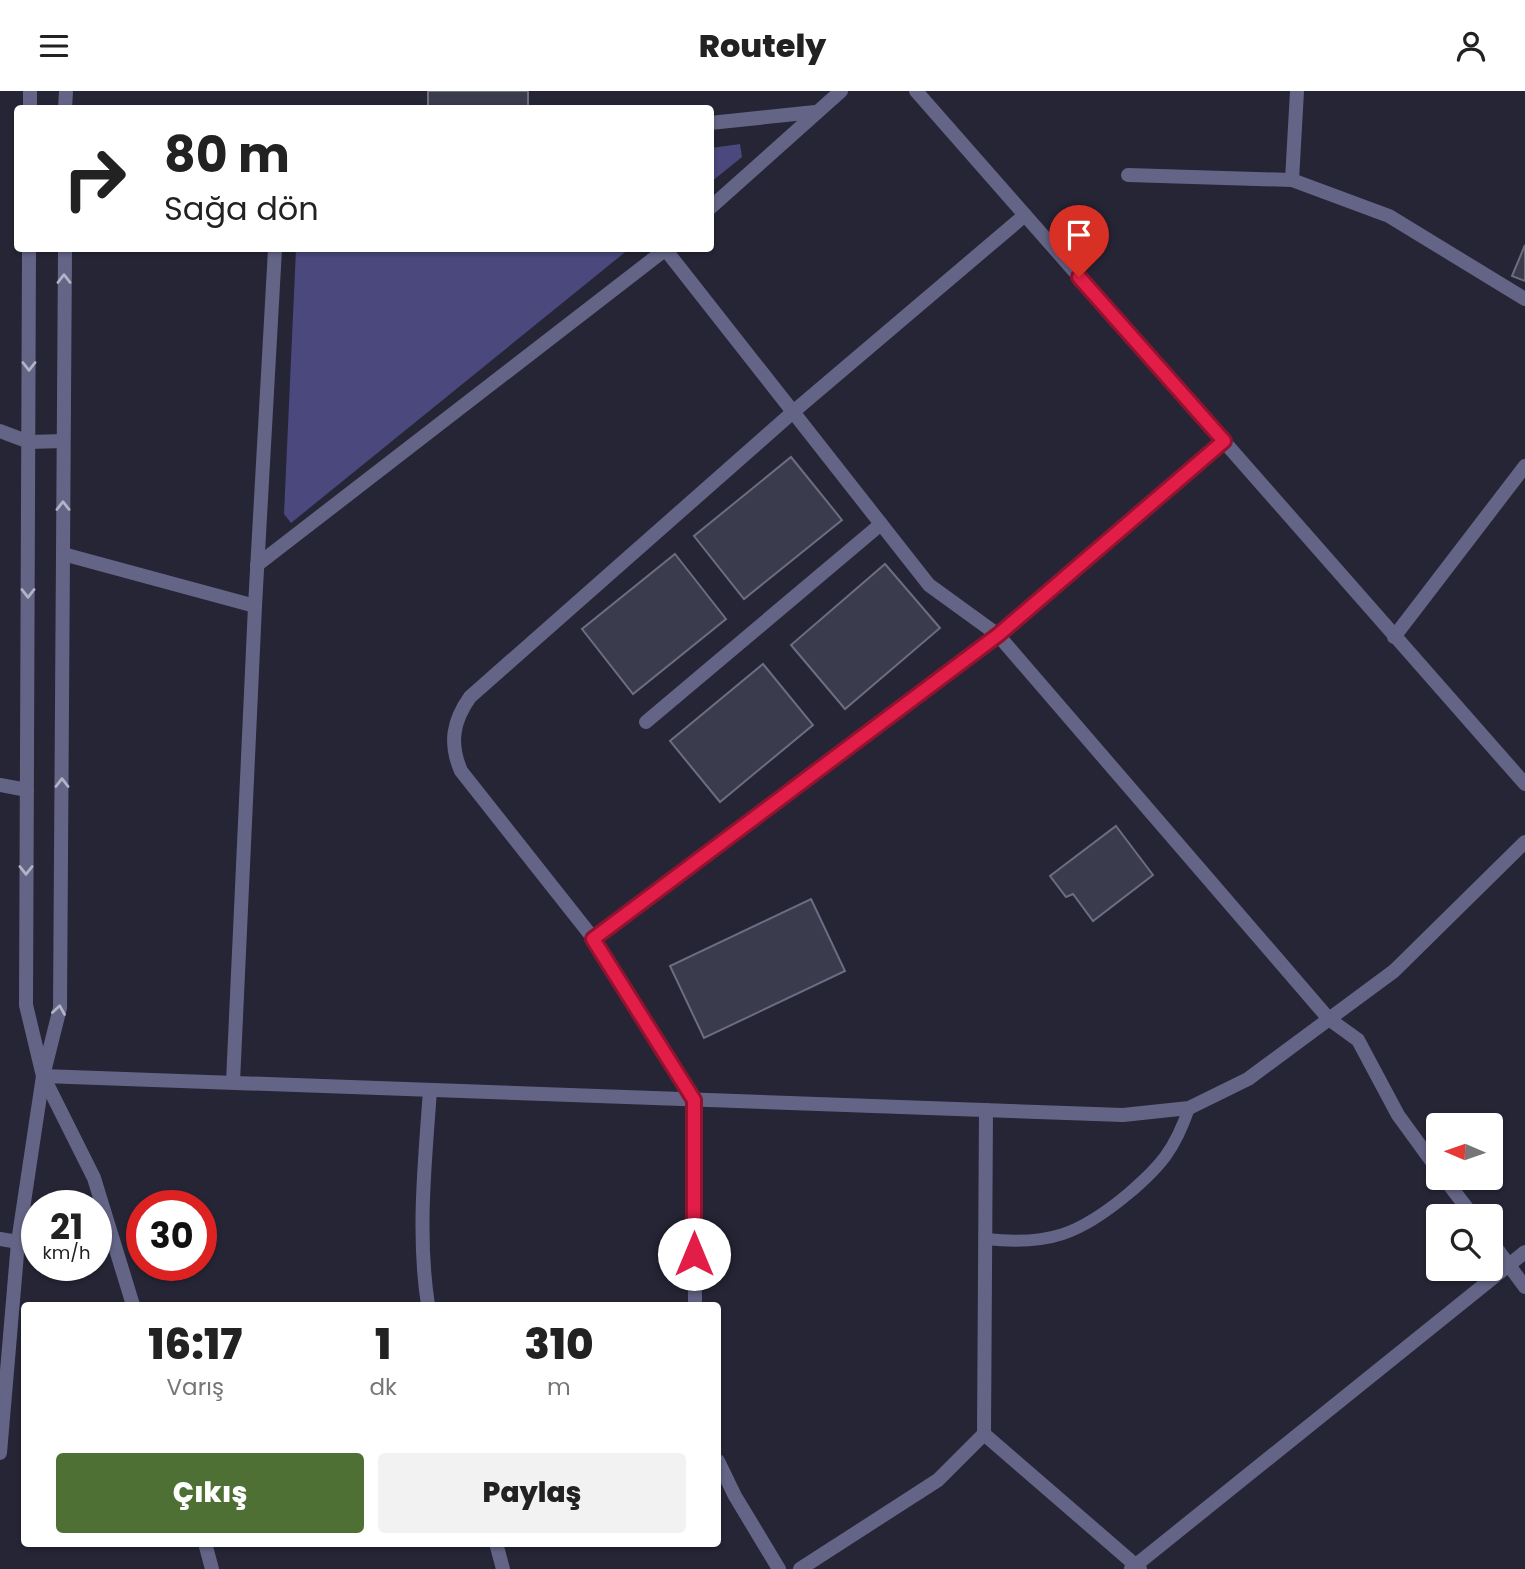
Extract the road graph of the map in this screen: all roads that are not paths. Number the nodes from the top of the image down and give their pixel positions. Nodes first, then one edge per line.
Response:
1 (841, 91) edge
2 (916, 91) edge
3 (1297, 91) edge
4 (815, 112) junction
5 (714, 123) edge
6 (1128, 175) dead end
7 (1293, 180) junction
8 (714, 204) edge
9 (1025, 215) junction
10 (29, 252) edge
11 (65, 252) edge
12 (275, 252) edge
13 (662, 252) edge
14 (668, 252) edge
15 (1525, 299) edge
16 (793, 412) junction
17 (0, 431) edge
18 (64, 441) junction
19 (1224, 441) junction
20 (29, 442) junction
21 (1525, 466) edge
22 (881, 524) junction
23 (63, 554) junction
24 (257, 565) junction
25 (255, 606) junction
26 (998, 635) junction
27 (1394, 637) junction
28 (646, 722) dead end
29 (1525, 784) edge
30 (0, 785) edge
31 (27, 790) junction
32 (1525, 842) edge
33 (593, 939) junction
34 (1329, 1019) junction
35 (43, 1076) junction
36 (233, 1082) junction
37 (430, 1090) junction
38 (694, 1100) junction
39 (1189, 1108) junction
40 (986, 1110) junction
41 (1426, 1154) edge
42 (1453, 1190) edge
43 (1464, 1204) edge
44 (0, 1239) edge
45 (986, 1239) junction
46 (18, 1243) junction
47 (1525, 1252) edge
48 (1503, 1257) edge
49 (1509, 1265) junction
50 (1525, 1287) edge
51 (132, 1302) edge
52 (428, 1302) edge
53 (695, 1302) edge
54 (984, 1434) junction
55 (0, 1453) edge
56 (721, 1467) edge
57 (206, 1547) edge
58 (497, 1547) edge
59 (1136, 1568) edge
60 (212, 1569) edge
61 (503, 1569) edge
62 (779, 1569) edge
63 (800, 1569) edge

1 - 4 street
2 - 9 street
3 - 7 street
4 - 5 street
4 - 8 street
6 - 7 street
7 - 15 street
9 - 16 street
9 - 19 street
10 -> 20 street
18 -> 11 street
12 - 24 street
13 - 24 street
14 - 16 street
16 - 22 street
16 - 33 street
17 - 20 street
18 - 20 street
23 -> 18 street
19 - 26 street
19 - 27 street
20 -> 31 street
21 - 27 street
22 - 26 street
22 - 28 street
23 - 25 street
35 -> 23 street
24 - 25 street
25 - 36 street
26 - 33 street
26 - 34 street
27 - 29 street
30 - 31 street
31 -> 35 street
32 - 34 street
33 - 38 street
34 - 39 street
34 - 41 street
35 - 36 street
35 - 46 street
35 - 51 street
36 - 37 street
37 - 38 street
37 - 52 street
38 - 40 street
38 - 53 street
39 - 40 street
39 - 45 lane
40 - 45 street
42 - 43 street
44 - 46 street
45 - 54 street
46 - 55 street
47 - 49 street
48 - 49 street
49 - 50 street
49 - 59 street
54 - 59 street
54 - 63 street
56 - 62 street
57 - 60 street
58 - 61 street

